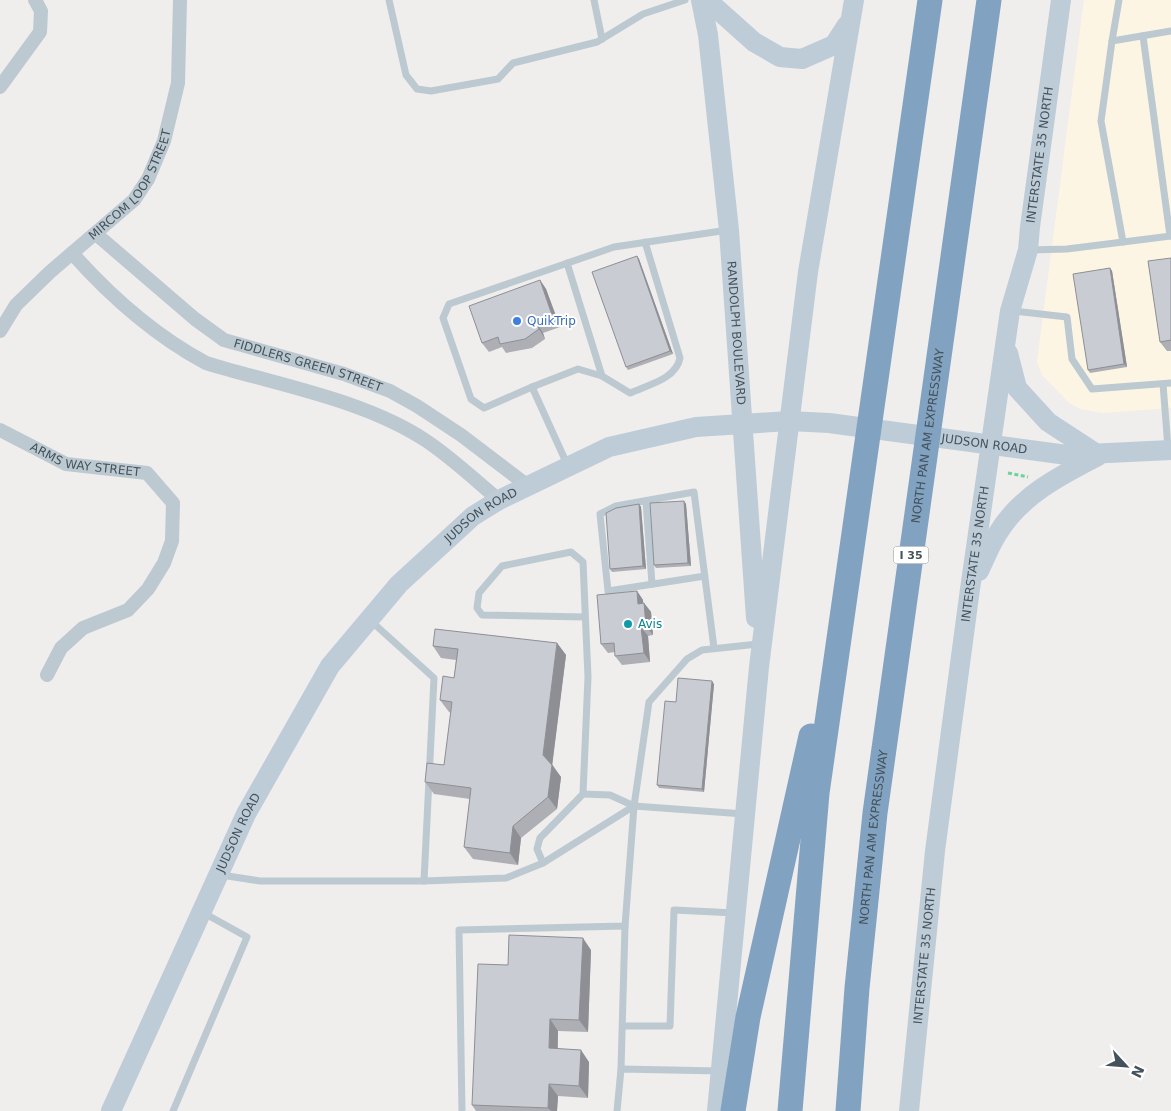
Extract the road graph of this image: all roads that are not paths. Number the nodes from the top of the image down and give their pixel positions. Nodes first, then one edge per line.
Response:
1 (35, 0) edge
2 (180, 0) edge
3 (389, 0) edge
4 (594, 0) edge
5 (685, 0) edge
6 (701, 0) edge
7 (707, 0) edge
8 (930, 0) edge
9 (989, 0) edge
10 (1061, 0) edge
11 (1119, 0) edge
12 (853, 10) edge
13 (1171, 31) edge
14 (1143, 36) junction
15 (602, 39) junction
16 (1112, 41) junction
17 (0, 86) edge
18 (728, 230) junction
19 (96, 234) junction
20 (1170, 236) edge
21 (645, 242) junction
22 (1122, 242) junction
23 (1028, 250) junction
24 (72, 253) junction
25 (567, 264) junction
26 (1010, 311) junction
27 (0, 331) edge
28 (1006, 342) junction
29 (602, 376) junction
30 (1171, 383) edge
31 (1163, 384) junction
32 (532, 387) junction
33 (790, 421) junction
34 (743, 423) junction
35 (0, 430) edge
36 (992, 446) junction
37 (1170, 450) edge
38 (1099, 454) junction
39 (568, 466) junction
40 (528, 486) junction
41 (499, 500) junction
42 (646, 501) junction
43 (705, 576) junction
44 (849, 576) junction
45 (652, 584) junction
46 (970, 589) junction
47 (585, 616) junction
48 (369, 619) junction
49 (758, 644) junction
50 (714, 648) junction
51 (759, 668) junction
52 (47, 675) dead end
53 (583, 794) junction
54 (634, 806) junction
55 (745, 814) junction
56 (543, 863) junction
57 (218, 875) junction
58 (424, 881) junction
59 (201, 912) junction
60 (735, 912) junction
61 (625, 926) junction
62 (622, 1026) junction
63 (621, 1069) junction
64 (720, 1072) junction
65 (111, 1111) edge
66 (173, 1111) edge
67 (462, 1111) edge
68 (617, 1111) edge
69 (717, 1111) edge
70 (733, 1111) edge
71 (790, 1111) edge
72 (848, 1111) edge
73 (909, 1111) edge

1 - 17 street
2 - 19 street, MIRCOM LOOP STREET
3 - 15 lane
4 - 15 lane
5 - 15 lane
6 - 18 main road, RANDOLPH BOULEVARD
7 - 12 main road
8 - 44 highway
9 - 72 highway, NORTH PAN AM EXPRESSWAY / I 35
10 - 23 main road, INTERSTATE 35 NORTH
11 - 16 lane
12 - 33 main road
13 - 14 lane
14 - 16 lane
14 - 20 lane
16 - 22 lane
18 - 21 lane
18 - 34 main road, RANDOLPH BOULEVARD
19 - 24 street, MIRCOM LOOP STREET
19 - 40 street, FIDDLERS GREEN STREET
20 - 22 lane
21 - 25 lane
21 - 29 lane
22 - 23 lane
23 - 26 main road, INTERSTATE 35 NORTH
24 - 27 street, MIRCOM LOOP STREET
24 - 41 street, FIDDLERS GREEN STREET
25 - 29 lane
25 - 32 lane
26 - 28 main road, INTERSTATE 35 NORTH
26 - 31 lane
28 - 36 main road, INTERSTATE 35 NORTH
28 - 38 main road
29 - 32 lane
30 - 31 lane
31 - 37 lane
32 - 39 lane
33 - 34 main road, JUDSON ROAD
33 - 36 main road, JUDSON ROAD
33 - 51 main road
34 - 39 main road, JUDSON ROAD
34 - 49 main road, RANDOLPH BOULEVARD
35 - 52 street, ARMS WAY STREET
36 - 38 main road, JUDSON ROAD
36 - 46 main road, INTERSTATE 35 NORTH
37 - 38 main road, JUDSON ROAD
38 - 46 main road
39 - 40 main road, JUDSON ROAD
40 - 41 main road, JUDSON ROAD
41 - 48 main road, JUDSON ROAD
42 - 43 lane
42 - 45 lane
42 - 45 lane
43 - 45 lane
43 - 50 lane
44 - 70 highway
44 - 71 highway
46 - 73 main road, INTERSTATE 35 NORTH
47 - 47 lane
47 - 53 lane
48 - 57 main road, JUDSON ROAD
48 - 58 lane
49 - 50 lane
49 - 51 main road, RANDOLPH BOULEVARD
50 - 54 lane
51 - 55 main road
53 - 54 lane
53 - 56 lane
54 - 55 lane
54 - 56 lane
54 - 61 lane
55 - 60 main road
56 - 58 lane
57 - 58 lane
57 - 59 main road, JUDSON ROAD
59 - 65 main road, JUDSON ROAD
59 - 66 lane
60 - 62 lane
60 - 64 main road
61 - 62 lane
61 - 67 lane
62 - 63 lane
63 - 64 lane
63 - 68 lane
64 - 69 main road

